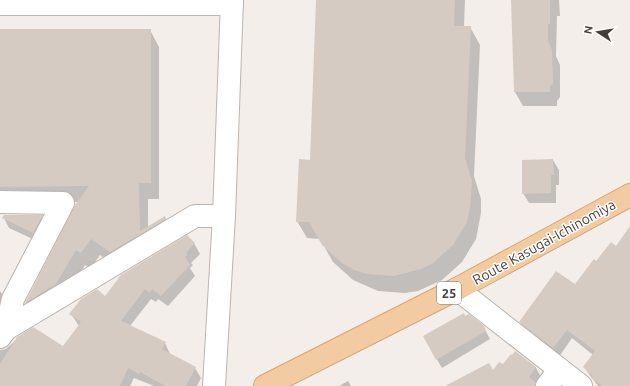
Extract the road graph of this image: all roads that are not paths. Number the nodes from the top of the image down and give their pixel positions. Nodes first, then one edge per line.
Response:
1 (232, 2) edge
2 (0, 4) edge
3 (630, 195) edge
4 (0, 202) edge
5 (224, 216) junction
6 (457, 289) junction
7 (3, 333) edge
8 (553, 378) edge
9 (214, 386) edge
10 (265, 386) edge
11 (580, 386) edge

1 - 2 street
1 - 5 street
3 - 6 main road, Route Kasugai-Ichinomiya / 25
4 - 7 street
5 - 7 street
5 - 9 street
6 - 8 street
6 - 10 main road, Route Kasugai-Ichinomiya / 25
8 - 11 street

